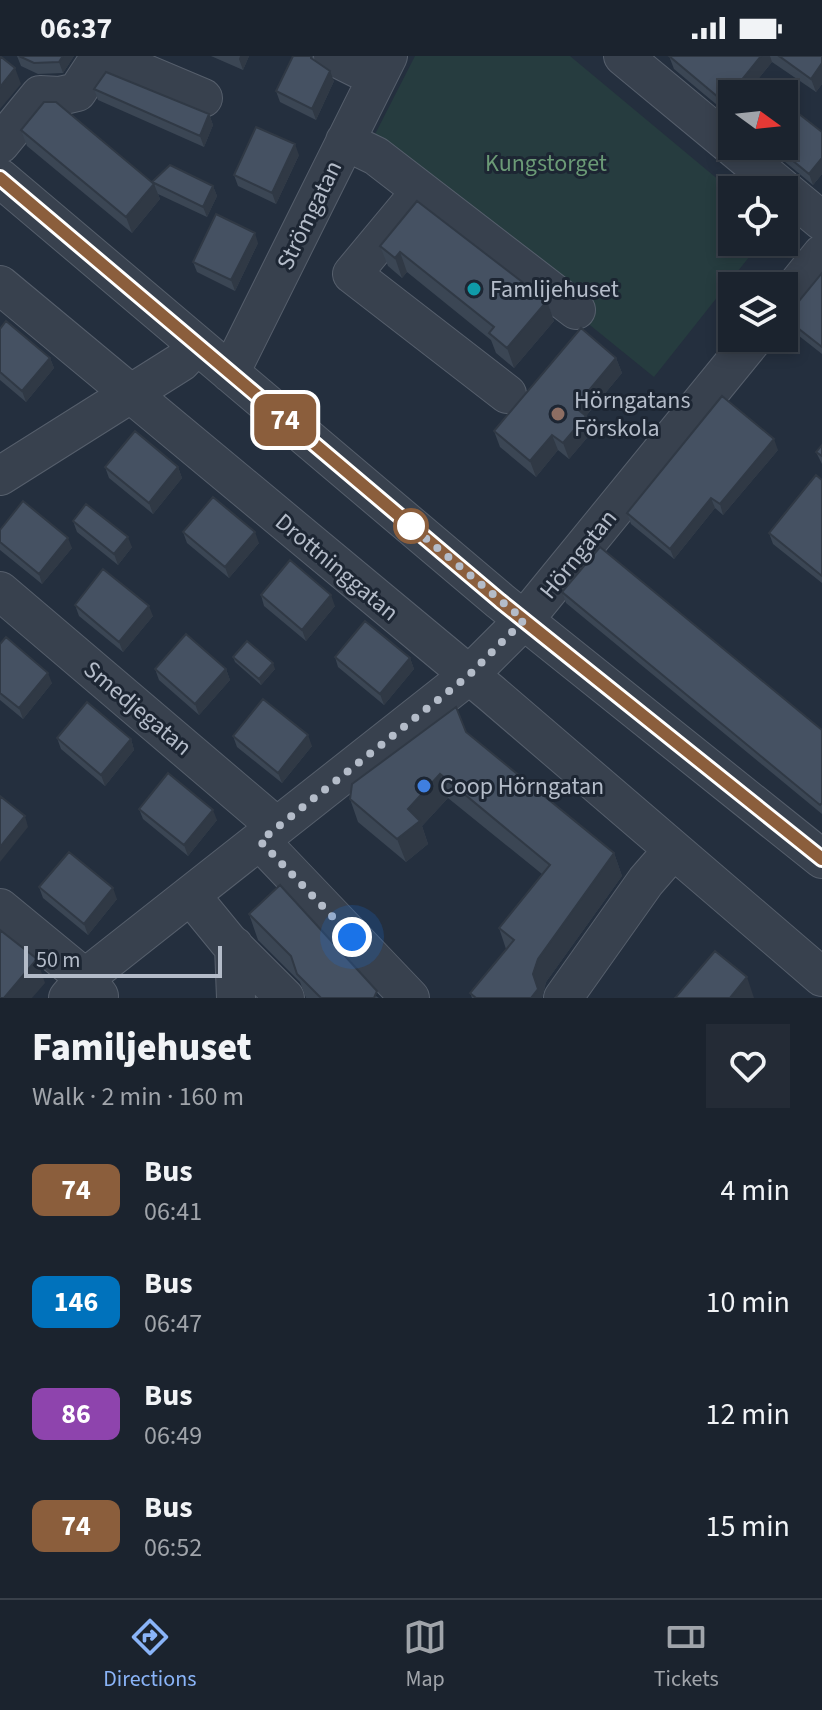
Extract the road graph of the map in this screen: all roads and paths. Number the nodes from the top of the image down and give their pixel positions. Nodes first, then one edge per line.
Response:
1 (333, 56) edge
2 (623, 56) edge
3 (382, 67) edge
4 (203, 98) dead end
5 (345, 141) junction
6 (0, 144) edge
7 (0, 178) edge
8 (421, 191) junction
9 (822, 221) edge
10 (822, 254) edge
11 (798, 284) edge
12 (0, 285) edge
13 (576, 310) dead end
14 (197, 345) junction
15 (743, 352) edge
16 (230, 373) junction
17 (507, 394) dead end
18 (131, 395) junction
19 (7, 460) edge
20 (0, 591) edge
21 (524, 620) junction
22 (468, 676) junction
23 (268, 834) junction
24 (673, 850) junction
25 (820, 854) edge
26 (192, 897) junction
27 (0, 908) edge
28 (234, 946) junction
29 (822, 977) edge
30 (85, 991) edge
31 (236, 998) edge
32 (285, 998) edge
33 (410, 998) edge
34 (563, 998) edge

1 - 3 street
2 - 9 street
3 - 5 street, Strömgatan
4 - 6 street
5 - 8 street
5 - 16 street, Strömgatan
7 - 14 street
8 - 13 street
8 - 17 street
10 - 11 street
12 - 18 street, Drottninggatan
14 - 16 street
14 - 18 street
15 - 21 street, Hörngatan
16 - 21 street
18 - 19 street
18 - 22 street, Drottninggatan
20 - 23 street, Smedjegatan
21 - 22 street, Hörngatan
21 - 25 street
22 - 23 street, Hörngatan
22 - 24 street, Drottninggatan
23 - 26 street, Hörngatan
23 - 33 street, Smedjegatan
24 - 29 street, Drottninggatan
24 - 34 street
26 - 28 street
26 - 30 street, Hörngatan
27 - 30 street
28 - 31 street
28 - 32 street

